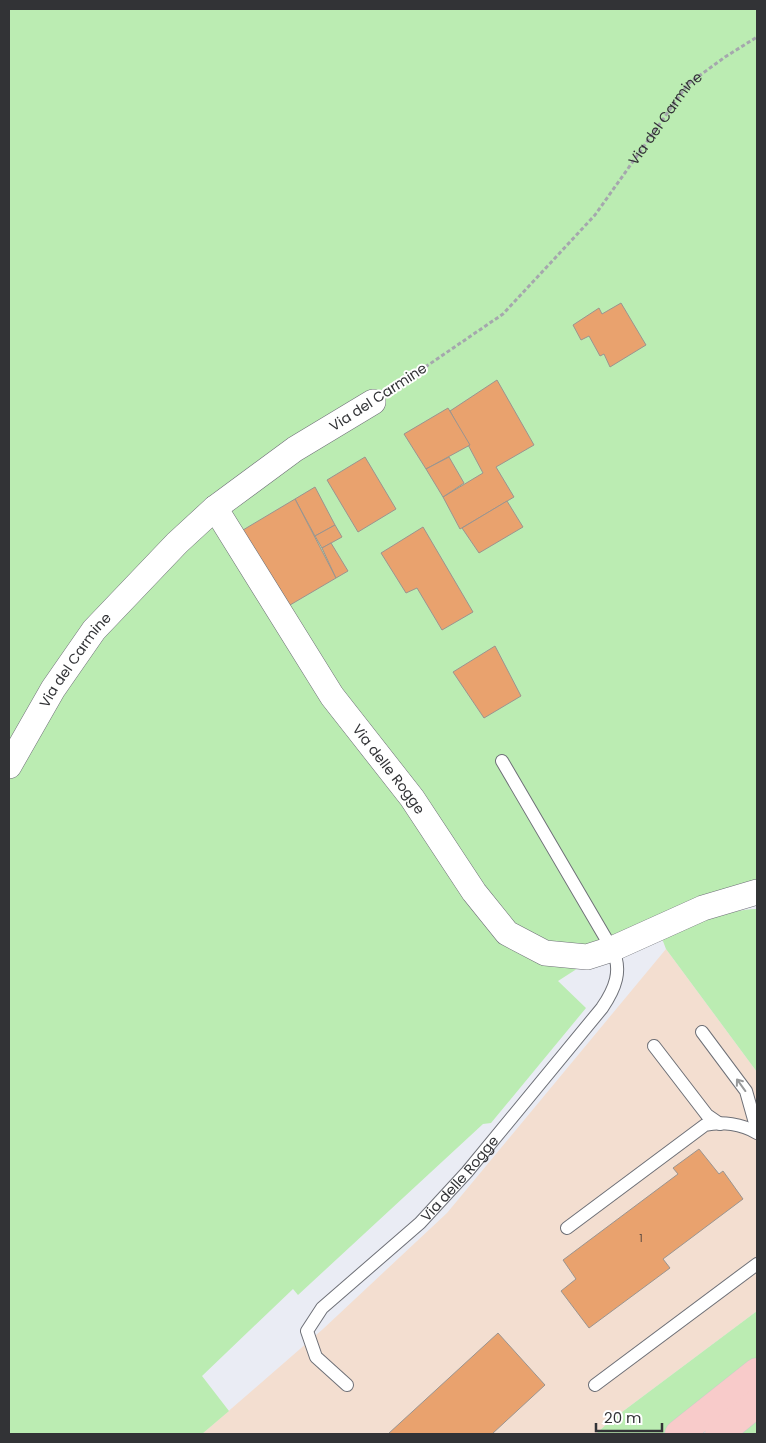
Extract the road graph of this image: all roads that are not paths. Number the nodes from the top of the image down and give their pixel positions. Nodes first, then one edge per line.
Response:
1 (373, 402) road end
2 (215, 508) junction
3 (502, 760) dead end
4 (9, 766) edge
5 (757, 892) edge
6 (612, 949) junction
7 (702, 1032) dead end
8 (654, 1046) dead end
9 (720, 1124) junction
10 (757, 1132) edge
11 (567, 1228) dead end
12 (757, 1264) edge
13 (347, 1385) dead end
14 (595, 1385) dead end
15 (757, 1388) edge
16 (679, 1434) edge
17 (699, 1434) edge
18 (719, 1434) edge

1 - 2 street, Via del Carmine
2 - 4 street, Via del Carmine
2 - 6 street, Via delle Rogge
3 - 6 lane
5 - 6 street, Via delle Rogge
6 - 13 lane, Via delle Rogge
10 -> 7 lane
8 - 9 lane
9 - 10 lane
9 - 11 lane
12 - 14 lane
15 - 16 main road
15 - 17 lane
15 - 18 main road

